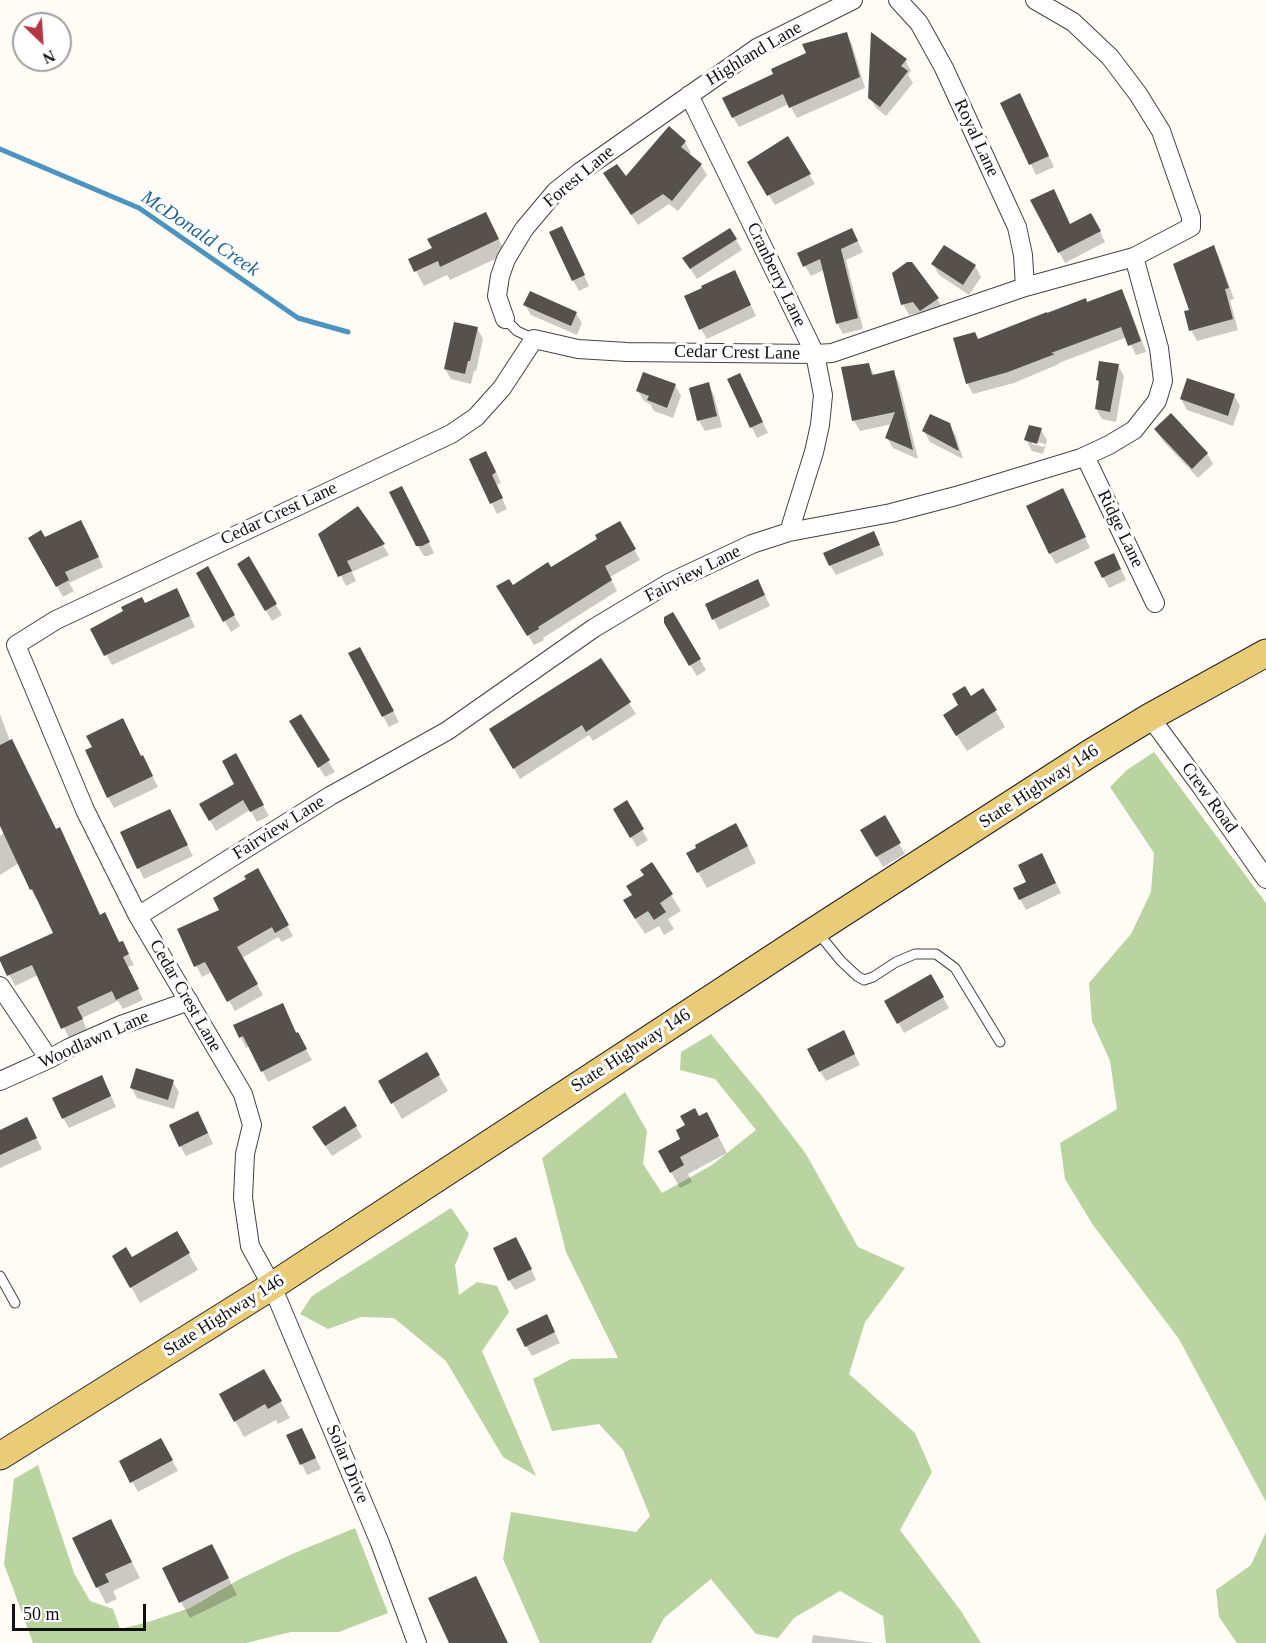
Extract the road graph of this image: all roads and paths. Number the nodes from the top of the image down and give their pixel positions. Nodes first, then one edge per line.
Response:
1 (853, 0) edge
2 (898, 0) edge
3 (1035, 0) edge
4 (689, 95) junction
5 (1134, 257) junction
6 (1025, 287) junction
7 (505, 320) joint
8 (534, 339) junction
9 (815, 354) junction
10 (1085, 456) junction
11 (789, 532) junction
12 (1155, 603) dead end
13 (8, 647) edge
14 (1266, 653) edge
15 (1150, 717) junction
16 (1266, 879) edge
17 (138, 916) junction
18 (816, 930) junction
19 (0, 986) edge
20 (189, 1001) junction
21 (1000, 1042) dead end
22 (49, 1059) junction
23 (0, 1082) edge
24 (0, 1276) edge
25 (272, 1286) junction
26 (15, 1303) dead end
27 (0, 1456) edge
28 (417, 1643) edge

1 - 4 street, Highland Lane
2 - 6 street, Royal Lane
3 - 5 street, Cedar Crest Lane
4 - 7 street, Forest Lane
4 - 9 street, Cranberry Lane
5 - 6 street, Cedar Crest Lane
5 - 10 street, Fairview Lane
6 - 9 street, Cedar Crest Lane
7 - 8 lane
8 - 9 street, Cedar Crest Lane
8 - 13 street, Cedar Crest Lane
9 - 11 street, Cranberry Lane
10 - 11 street, Fairview Lane
10 - 12 street, Ridge Lane
11 - 17 street, Fairview Lane
13 - 17 street, Cedar Crest Lane
14 - 15 main road, State Highway 146
15 - 16 street, Crew Road
15 - 18 main road, State Highway 146
17 - 20 street, Cedar Crest Lane
18 - 21 lane
18 - 25 main road, State Highway 146
19 - 22 street
20 - 22 street, Woodlawn Lane
20 - 25 street, Cedar Crest Lane
22 - 23 street, Woodlawn Lane
24 - 26 lane
25 - 27 main road, State Highway 146
25 - 28 street, Solar Drive

